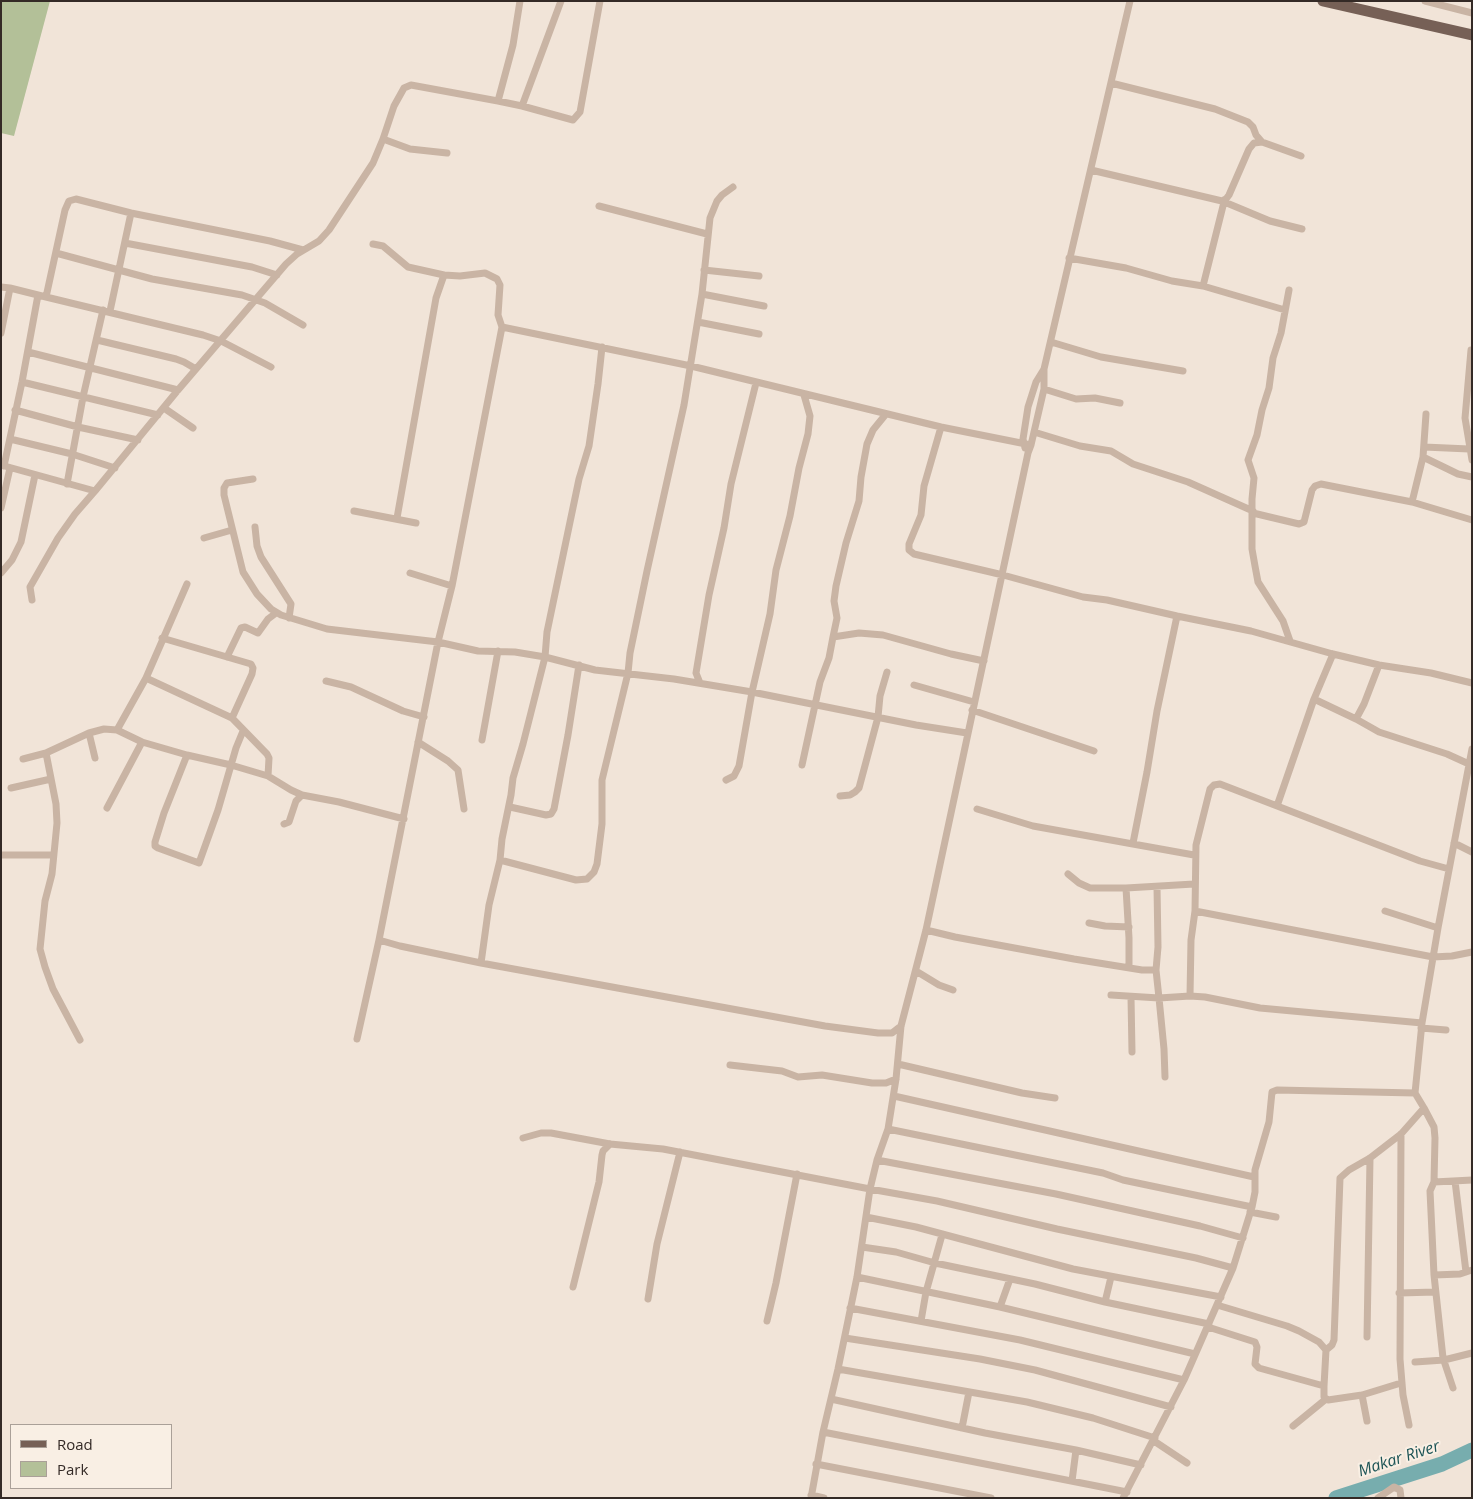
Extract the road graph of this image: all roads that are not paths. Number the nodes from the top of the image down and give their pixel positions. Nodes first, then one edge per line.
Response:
1 (520, 1) edge
2 (561, 1) edge
3 (600, 1) edge
4 (1130, 1) edge
5 (1323, 1) edge
6 (1425, 1) edge
7 (1472, 13) edge
8 (1472, 35) edge
9 (1111, 82) junction
10 (498, 101) junction
11 (522, 106) junction
12 (1256, 135) junction
13 (384, 139) junction
14 (1262, 142) junction
15 (1252, 144) junction
16 (447, 153) dead end
17 (1301, 156) dead end
18 (1091, 170) junction
19 (733, 188) dead end
20 (1223, 201) junction
21 (599, 206) dead end
22 (131, 213) junction
23 (1302, 228) dead end
24 (707, 234) junction
25 (125, 243) junction
26 (373, 244) dead end
27 (303, 250) junction
28 (56, 253) junction
29 (1069, 258) junction
30 (119, 270) junction
31 (704, 270) junction
32 (444, 274) junction
33 (277, 275) junction
34 (759, 276) dead end
35 (1203, 286) junction
36 (1, 287) edge
37 (10, 288) junction
38 (1289, 290) dead end
39 (702, 294) junction
40 (42, 296) junction
41 (256, 299) junction
42 (764, 306) dead end
43 (1285, 310) junction
44 (106, 311) junction
45 (698, 322) junction
46 (303, 325) dead end
47 (502, 327) junction
48 (1, 333) edge
49 (759, 334) dead end
50 (97, 340) junction
51 (221, 341) junction
52 (1051, 342) junction
53 (602, 347) junction
54 (1471, 350) edge
55 (28, 352) junction
56 (691, 366) junction
57 (271, 367) dead end
58 (91, 368) junction
59 (196, 369) junction
60 (1044, 369) junction
61 (1183, 371) dead end
62 (22, 382) junction
63 (756, 383) junction
64 (1044, 389) junction
65 (178, 390) junction
66 (804, 395) junction
67 (83, 397) junction
68 (1120, 403) dead end
69 (164, 408) junction
70 (15, 410) junction
71 (886, 414) junction
72 (1426, 414) dead end
73 (158, 415) junction
74 (78, 427) junction
75 (941, 427) junction
76 (193, 428) dead end
77 (1034, 432) junction
78 (10, 439) junction
79 (138, 440) junction
80 (1027, 445) junction
81 (1424, 447) junction
82 (1469, 449) junction
83 (72, 454) junction
84 (1423, 457) junction
85 (1472, 460) edge
86 (5, 466) edge
87 (116, 468) junction
88 (35, 475) junction
89 (1472, 477) edge
90 (254, 479) dead end
91 (67, 484) junction
92 (95, 491) junction
93 (1412, 502) junction
94 (1, 508) edge
95 (354, 511) dead end
96 (1253, 512) junction
97 (397, 518) junction
98 (1472, 520) edge
99 (416, 523) dead end
100 (255, 527) dead end
101 (232, 530) junction
102 (204, 538) dead end
103 (1, 573) edge
104 (410, 573) dead end
105 (1003, 575) junction
106 (187, 584) dead end
107 (452, 586) junction
108 (32, 600) dead end
109 (276, 613) junction
110 (1176, 616) junction
111 (289, 618) junction
112 (833, 637) junction
113 (162, 638) junction
114 (1290, 641) junction
115 (438, 642) junction
116 (498, 652) junction
117 (1333, 654) junction
118 (545, 656) junction
119 (227, 657) junction
120 (984, 660) junction
121 (579, 665) junction
122 (1379, 665) junction
123 (887, 672) dead end
124 (624, 673) junction
125 (696, 673) junction
126 (146, 678) junction
127 (326, 681) dead end
128 (685, 681) junction
129 (700, 683) junction
130 (1472, 684) edge
131 (914, 685) dead end
132 (752, 692) junction
133 (1314, 699) junction
134 (974, 702) junction
135 (815, 705) junction
136 (972, 710) junction
137 (424, 717) junction
138 (878, 717) junction
139 (232, 718) junction
140 (1356, 719) junction
141 (117, 730) junction
142 (244, 731) junction
143 (89, 733) junction
144 (967, 733) junction
145 (482, 740) dead end
146 (142, 742) junction
147 (418, 742) junction
148 (1472, 749) edge
149 (1094, 751) dead end
150 (46, 753) junction
151 (187, 755) junction
152 (95, 758) dead end
153 (23, 759) dead end
154 (1469, 764) junction
155 (231, 765) junction
156 (802, 766) dead end
157 (268, 776) junction
158 (51, 779) junction
159 (726, 780) dead end
160 (11, 788) dead end
161 (302, 795) junction
162 (840, 796) dead end
163 (510, 806) junction
164 (1277, 806) junction
165 (107, 808) dead end
166 (464, 809) dead end
167 (977, 809) dead end
168 (404, 820) junction
169 (284, 824) dead end
170 (1133, 843) junction
171 (1454, 844) junction
172 (1472, 852) edge
173 (2, 855) edge
174 (53, 855) junction
175 (1194, 855) junction
176 (500, 860) junction
177 (1449, 869) junction
178 (1068, 874) dead end
179 (1194, 884) junction
180 (1157, 887) junction
181 (1126, 888) junction
182 (1195, 911) junction
183 (1385, 911) dead end
184 (1089, 923) dead end
185 (1129, 927) junction
186 (1438, 928) junction
187 (926, 930) junction
188 (379, 940) junction
189 (1472, 952) edge
190 (1433, 957) junction
191 (480, 963) junction
192 (1129, 967) junction
193 (1156, 970) junction
194 (916, 971) junction
195 (953, 990) dead end
196 (1111, 995) dead end
197 (1190, 996) junction
198 (1131, 998) junction
199 (1159, 998) junction
200 (902, 1026) junction
201 (1422, 1026) junction
202 (1446, 1030) dead end
203 (892, 1032) junction
204 (900, 1038) junction
205 (357, 1039) dead end
206 (80, 1040) dead end
207 (1132, 1052) dead end
208 (898, 1064) junction
209 (730, 1065) dead end
210 (1165, 1077) dead end
211 (896, 1079) junction
212 (1415, 1093) junction
213 (894, 1096) junction
214 (1055, 1098) dead end
215 (1424, 1108) junction
216 (888, 1128) junction
217 (1401, 1134) junction
218 (523, 1138) dead end
219 (610, 1144) junction
220 (680, 1152) junction
221 (1370, 1158) junction
222 (877, 1160) junction
223 (797, 1174) junction
224 (1254, 1177) junction
225 (1472, 1180) edge
226 (1455, 1181) junction
227 (1434, 1182) junction
228 (870, 1189) junction
229 (1251, 1210) junction
230 (866, 1217) junction
231 (1276, 1217) dead end
232 (942, 1235) junction
233 (1243, 1238) junction
234 (862, 1247) junction
235 (935, 1263) junction
236 (1233, 1268) junction
237 (1469, 1271) edge
238 (1434, 1275) junction
239 (857, 1277) junction
240 (1111, 1277) junction
241 (1010, 1279) junction
242 (573, 1287) dead end
243 (926, 1292) junction
244 (1435, 1292) junction
245 (1399, 1293) junction
246 (1221, 1297) junction
247 (648, 1299) dead end
248 (1105, 1302) junction
249 (1217, 1305) junction
250 (1000, 1307) junction
251 (850, 1308) junction
252 (921, 1320) junction
253 (766, 1321) dead end
254 (1209, 1326) junction
255 (1368, 1337) dead end
256 (845, 1338) junction
257 (1326, 1350) junction
258 (1472, 1353) edge
259 (1195, 1354) junction
260 (1444, 1360) junction
261 (1414, 1362) dead end
262 (838, 1370) junction
263 (1184, 1380) junction
264 (1401, 1382) junction
265 (1324, 1386) junction
266 (1453, 1388) dead end
267 (969, 1392) junction
268 (1362, 1395) junction
269 (831, 1398) junction
270 (1326, 1399) junction
271 (1172, 1407) junction
272 (1368, 1420) dead end
273 (1293, 1426) dead end
274 (1409, 1426) dead end
275 (962, 1428) junction
276 (823, 1432) junction
277 (1155, 1439) junction
278 (1076, 1450) junction
279 (1187, 1463) dead end
280 (816, 1464) junction
281 (1141, 1465) junction
282 (1072, 1481) junction
283 (1125, 1495) edge
284 (811, 1496) edge
285 (824, 1498) edge
286 (991, 1498) edge
287 (1378, 1498) edge
288 (1401, 1498) edge

1 - 10 street
2 - 11 street
3 - 11 street
4 - 9 street
5 - 8 main road
6 - 7 street
9 - 12 street
9 - 18 street
10 - 11 street
10 - 13 street
12 - 14 street
12 - 15 street
13 - 16 street
13 - 27 street
14 - 15 street
14 - 17 street
15 - 20 street
18 - 20 street
18 - 29 street
19 - 24 street
20 - 23 street
20 - 35 street
21 - 24 street
22 - 25 street
22 - 27 street
22 - 28 street
24 - 31 street
25 - 30 street
25 - 33 street
26 - 32 street
27 - 33 street
28 - 30 street
28 - 40 street
29 - 35 street
29 - 52 street
30 - 41 street
30 - 44 street
31 - 34 street
31 - 39 street
32 - 47 street
32 - 97 street
33 - 41 street
35 - 43 street
36 - 37 street
37 - 40 street
37 - 48 street
38 - 43 street
39 - 42 street
39 - 45 street
40 - 44 street
40 - 55 street
41 - 46 street
41 - 51 street
43 - 96 street
44 - 50 street
44 - 51 street
45 - 49 street
45 - 56 street
47 - 53 street
47 - 107 street
50 - 58 street
50 - 59 street
51 - 57 street
51 - 59 street
52 - 60 street
52 - 61 street
53 - 56 street
53 - 118 street
54 - 82 street
55 - 58 street
55 - 62 street
56 - 63 street
56 - 124 street
58 - 65 street
58 - 67 street
59 - 65 street
60 - 64 street
60 - 80 street
62 - 67 street
62 - 70 street
63 - 66 street
63 - 125 street
64 - 68 street
64 - 77 street
65 - 69 street
66 - 71 street
66 - 132 street
67 - 73 street
67 - 74 street
69 - 73 street
69 - 76 street
70 - 74 street
70 - 78 street
71 - 75 street
71 - 112 street
72 - 81 street
73 - 79 street
74 - 79 street
74 - 83 street
75 - 80 street
75 - 105 street
77 - 80 street
77 - 96 street
78 - 83 street
78 - 86 street
79 - 87 street
80 - 105 street
81 - 82 street
81 - 84 street
82 - 85 street
83 - 87 street
83 - 91 street
84 - 89 street
84 - 93 street
86 - 88 street
86 - 94 street
87 - 92 street
88 - 91 street
88 - 103 street
90 - 101 street
91 - 92 street
92 - 108 street
93 - 96 street
93 - 98 street
95 - 97 street
96 - 114 street
97 - 99 street
100 - 111 street
101 - 102 street
101 - 109 street
104 - 107 street
105 - 110 street
105 - 120 street
106 - 113 street
107 - 115 street
109 - 111 street
109 - 119 street
110 - 114 street
110 - 170 street
111 - 115 street
112 - 120 street
112 - 135 street
113 - 119 street
113 - 126 street
114 - 117 street
115 - 116 street
115 - 137 street
116 - 118 street
116 - 145 street
117 - 122 street
117 - 133 street
118 - 121 street
118 - 163 street
119 - 139 street
120 - 134 street
121 - 124 street
121 - 163 street
122 - 130 street
122 - 140 street
123 - 138 street
124 - 128 street
124 - 176 street
125 - 128 street
125 - 129 street
126 - 139 street
126 - 141 street
127 - 137 street
128 - 129 street
129 - 132 street
131 - 134 street
132 - 135 street
132 - 159 street
133 - 140 street
133 - 164 street
134 - 136 street
135 - 138 street
135 - 156 street
136 - 144 street
136 - 149 street
137 - 147 street
138 - 144 street
138 - 162 street
139 - 142 street
140 - 154 street
141 - 143 street
141 - 146 street
142 - 155 street
142 - 157 street
143 - 150 street
143 - 152 street
144 - 187 street
146 - 151 street
146 - 165 street
147 - 166 street
147 - 168 street
148 - 154 street
150 - 153 street
150 - 158 street
151 - 155 street
151 - 155 street
154 - 171 street
155 - 157 street
157 - 161 street
158 - 160 street
158 - 174 street
161 - 168 street
161 - 169 street
163 - 176 street
164 - 175 street
164 - 177 street
167 - 170 street
168 - 188 street
170 - 175 street
171 - 172 street
171 - 177 street
173 - 174 street
174 - 206 street
175 - 179 street
176 - 191 street
177 - 186 street
178 - 181 street
179 - 180 street
179 - 182 street
180 - 181 street
180 - 193 street
181 - 185 street
182 - 190 street
182 - 197 street
183 - 186 street
184 - 185 street
185 - 192 street
186 - 190 street
187 - 192 street
187 - 194 street
188 - 191 street
188 - 205 street
189 - 190 street
190 - 201 street
191 - 203 street
192 - 193 street
193 - 199 street
194 - 195 street
194 - 200 street
196 - 198 street
197 - 199 street
197 - 201 street
198 - 199 street
198 - 207 street
199 - 210 street
200 - 203 street
200 - 204 street
201 - 202 street
201 - 212 street
203 - 204 street
204 - 208 street
208 - 211 street
208 - 214 street
209 - 211 street
211 - 213 street
212 - 215 street
212 - 224 street
213 - 216 street
213 - 224 street
215 - 217 street
215 - 227 street
216 - 222 street
216 - 229 street
217 - 221 street
217 - 245 street
218 - 219 street
219 - 220 street
219 - 242 street
220 - 223 street
220 - 247 street
221 - 255 street
221 - 257 street
222 - 228 street
222 - 233 street
223 - 228 street
223 - 253 street
224 - 229 street
225 - 226 street
226 - 227 street
226 - 237 street
227 - 238 street
228 - 230 street
228 - 236 street
229 - 231 street
229 - 233 street
230 - 232 street
230 - 234 street
232 - 235 street
232 - 240 street
233 - 236 street
234 - 235 street
234 - 239 street
235 - 241 street
235 - 243 street
236 - 246 street
237 - 238 street
238 - 244 street
239 - 243 street
239 - 251 street
240 - 246 street
240 - 248 street
241 - 248 street
241 - 250 street
243 - 250 street
243 - 252 street
244 - 245 street
244 - 260 street
245 - 264 street
246 - 249 street
248 - 254 street
249 - 254 street
249 - 257 street
250 - 259 street
251 - 252 street
251 - 256 street
252 - 263 street
254 - 259 street
254 - 265 street
256 - 262 street
256 - 271 street
257 - 265 street
258 - 260 street
259 - 263 street
260 - 261 street
260 - 266 street
262 - 267 street
262 - 269 street
263 - 271 street
264 - 268 street
264 - 274 street
265 - 270 street
267 - 275 street
267 - 277 street
268 - 270 street
268 - 272 street
269 - 275 street
269 - 276 street
270 - 273 street
271 - 277 street
275 - 278 street
276 - 280 street
276 - 282 street
277 - 279 street
277 - 281 street
278 - 281 street
278 - 282 street
280 - 284 street
280 - 286 street
281 - 283 street
282 - 283 street
284 - 285 street
287 - 288 street

